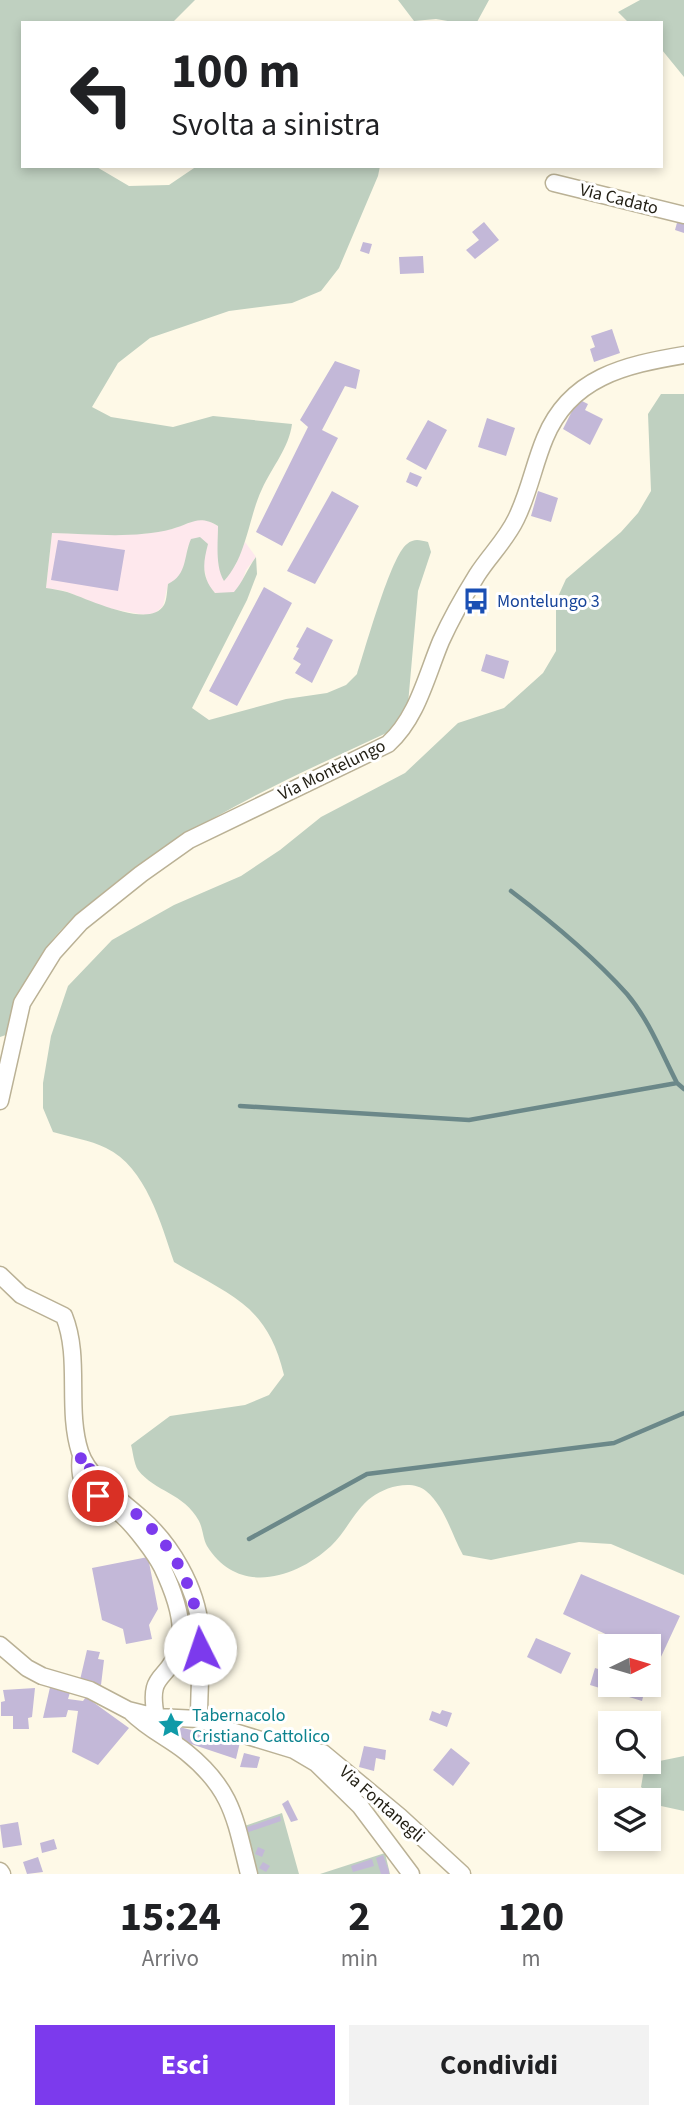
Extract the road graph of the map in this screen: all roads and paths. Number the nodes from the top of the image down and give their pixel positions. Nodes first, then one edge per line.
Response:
1 (554, 183) dead end
2 (684, 215) edge
3 (684, 355) edge
4 (0, 1101) edge
5 (0, 1275) edge
6 (81, 1454) junction
7 (0, 1645) edge
8 (128, 1710) junction
9 (156, 1717) junction
10 (199, 1718) junction
11 (294, 1750) junction
12 (249, 1874) edge
13 (411, 1874) edge
14 (462, 1874) edge

1 - 2 street, Via Cadato
3 - 4 street, Via Montelungo
5 - 6 street
6 - 9 street
6 - 10 street
7 - 8 street
8 - 9 street
8 - 12 street
9 - 10 street
10 - 11 street
11 - 13 street
11 - 14 street, Via Fontanegli

